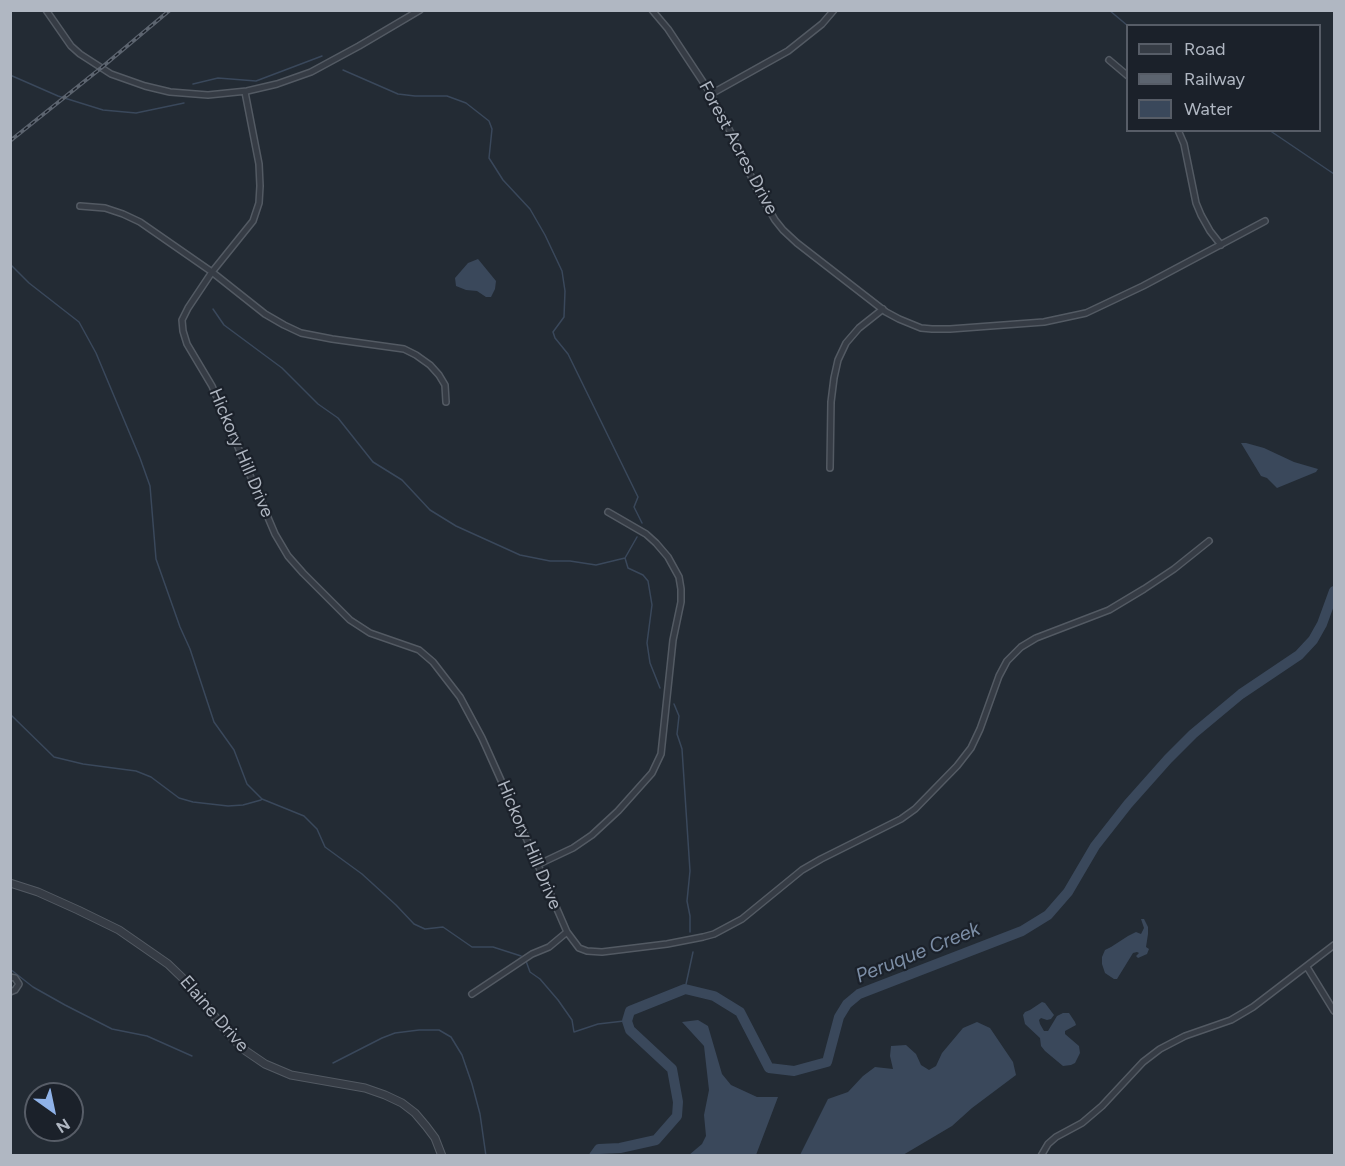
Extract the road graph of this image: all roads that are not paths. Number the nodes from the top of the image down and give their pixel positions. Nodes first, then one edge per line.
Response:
1 (46, 10) edge
2 (420, 10) edge
3 (652, 10) edge
4 (834, 10) edge
5 (1109, 60) dead end
6 (1126, 74) edge
7 (244, 92) junction
8 (711, 94) junction
9 (1179, 132) edge
10 (80, 206) dead end
11 (1265, 222) dead end
12 (1221, 245) junction
13 (212, 272) junction
14 (883, 309) junction
15 (446, 402) dead end
16 (830, 468) dead end
17 (608, 512) dead end
18 (1209, 541) dead end
19 (537, 865) junction
20 (10, 883) edge
21 (567, 932) junction
22 (1335, 945) edge
23 (1306, 967) junction
24 (10, 977) edge
25 (10, 992) edge
26 (472, 994) dead end
27 (1335, 1011) edge
28 (442, 1155) edge
29 (1041, 1155) edge

1 - 7 street
2 - 7 street
3 - 8 street, Forest Acres Drive
4 - 8 street
5 - 6 street
7 - 13 street, Hickory Hill Drive
8 - 14 street, Forest Acres Drive
9 - 12 street
10 - 13 street
11 - 12 street, Forest Acres Drive
12 - 14 street, Forest Acres Drive
13 - 15 street
13 - 19 street, Hickory Hill Drive
14 - 16 street
17 - 19 street
18 - 21 street, Hickory Hill Drive
19 - 21 street, Hickory Hill Drive
20 - 28 street, Elaine Drive
21 - 26 street
22 - 23 street
23 - 27 street
23 - 29 street
24 - 25 street

